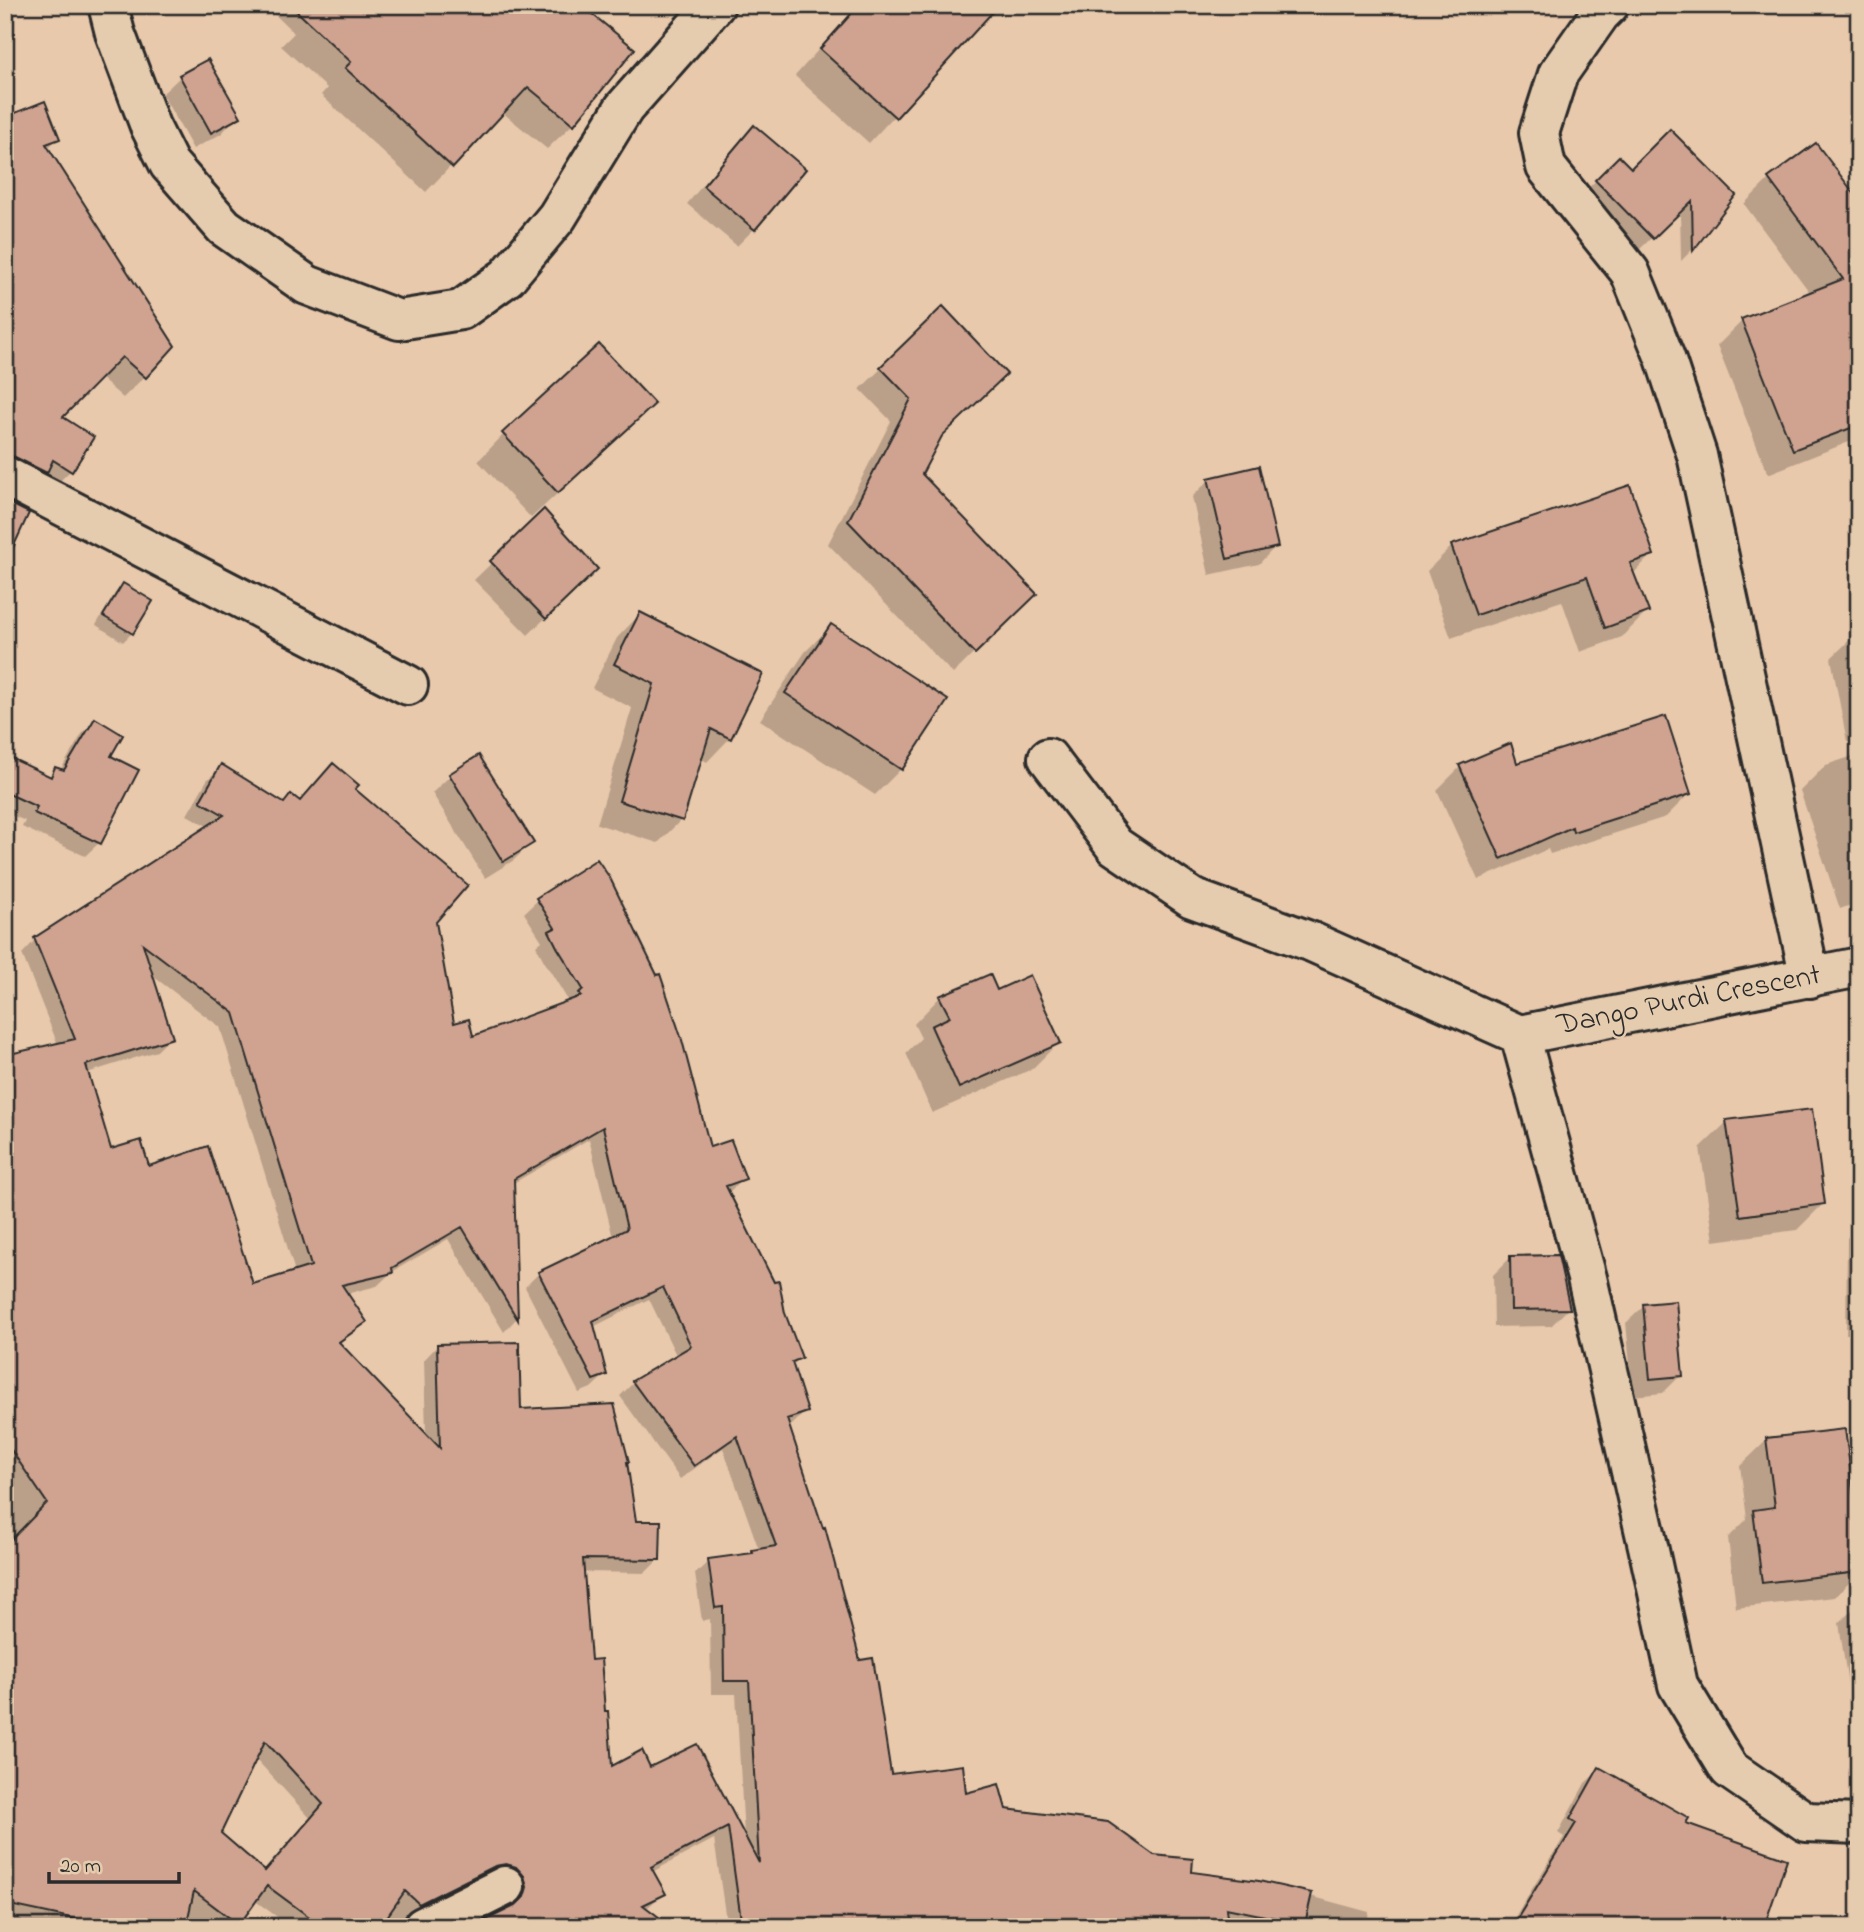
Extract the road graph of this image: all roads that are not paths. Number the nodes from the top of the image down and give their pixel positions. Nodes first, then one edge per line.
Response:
1 (108, 5) edge
2 (715, 5) edge
3 (1609, 5) edge
4 (5, 476) edge
5 (408, 685) dead end
6 (1048, 758) dead end
7 (1859, 967) edge
8 (1810, 978) junction
9 (1520, 1034) junction
10 (1859, 1824) edge
11 (505, 1886) dead end
12 (423, 1927) edge

1 - 2 street
3 - 8 street
4 - 5 street
6 - 9 street
7 - 8 street, Dango Purdi Crescent
8 - 9 street, Dango Purdi Crescent
9 - 10 street
11 - 12 street

